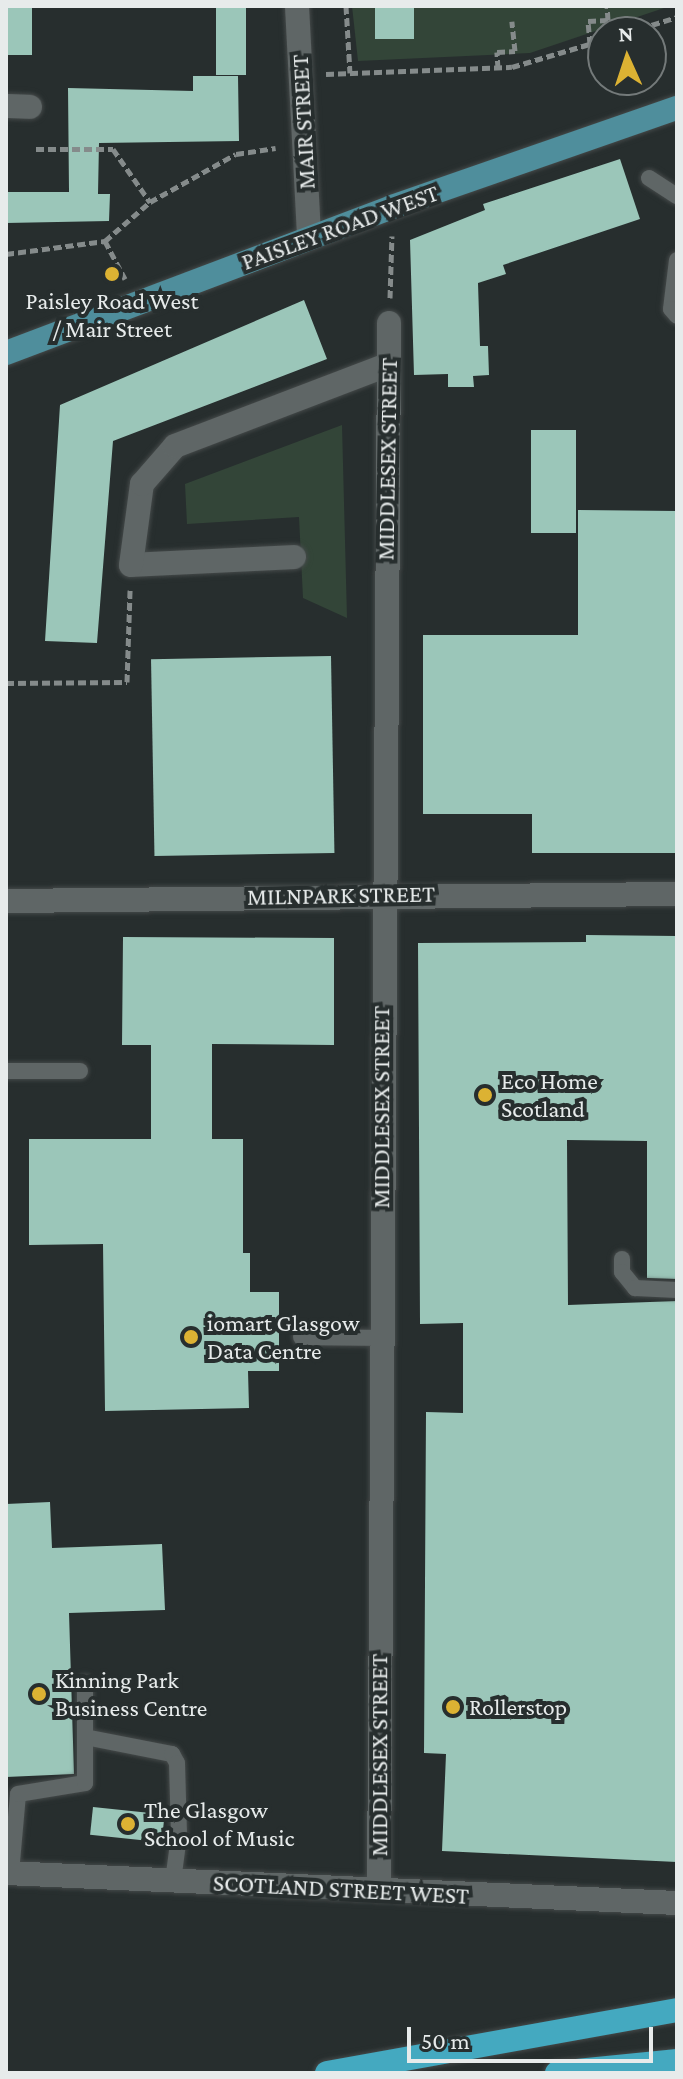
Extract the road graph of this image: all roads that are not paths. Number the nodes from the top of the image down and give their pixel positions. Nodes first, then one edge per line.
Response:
1 (297, 6) edge
2 (677, 108) edge
3 (649, 178) dead end
4 (677, 196) edge
5 (309, 238) junction
6 (677, 260) edge
7 (677, 316) edge
8 (389, 323) road end
9 (6, 353) edge
10 (387, 365) junction
11 (294, 557) dead end
12 (382, 894) junction
13 (677, 894) edge
14 (6, 901) edge
15 (6, 1071) edge
16 (80, 1071) dead end
17 (622, 1259) dead end
18 (677, 1290) edge
19 (301, 1337) dead end
20 (380, 1338) junction
21 (85, 1683) dead end
22 (85, 1737) junction
23 (9, 1873) edge
24 (173, 1881) junction
25 (379, 1890) junction
26 (677, 1903) edge
27 (677, 2010) edge
28 (677, 2061) edge
29 (327, 2073) edge
30 (557, 2073) edge

1 - 5 street, MAIR STREET
2 - 5 main road, PAISLEY ROAD WEST
3 - 4 lane
5 - 9 main road, PAISLEY ROAD WEST
6 - 7 lane
8 - 10 street, MIDDLESEX STREET
10 - 11 street
10 - 12 street, MIDDLESEX STREET
12 - 13 street, MILNPARK STREET
12 - 14 street, MILNPARK STREET
12 - 20 street, MIDDLESEX STREET
15 - 16 lane
17 - 18 lane
19 - 20 lane
20 - 25 street, MIDDLESEX STREET
21 - 22 lane
22 - 23 lane
22 - 24 lane
23 - 24 street, SCOTLAND STREET WEST
24 - 25 street, SCOTLAND STREET WEST
25 - 26 street, SCOTLAND STREET WEST
27 - 29 highway
28 - 30 highway

